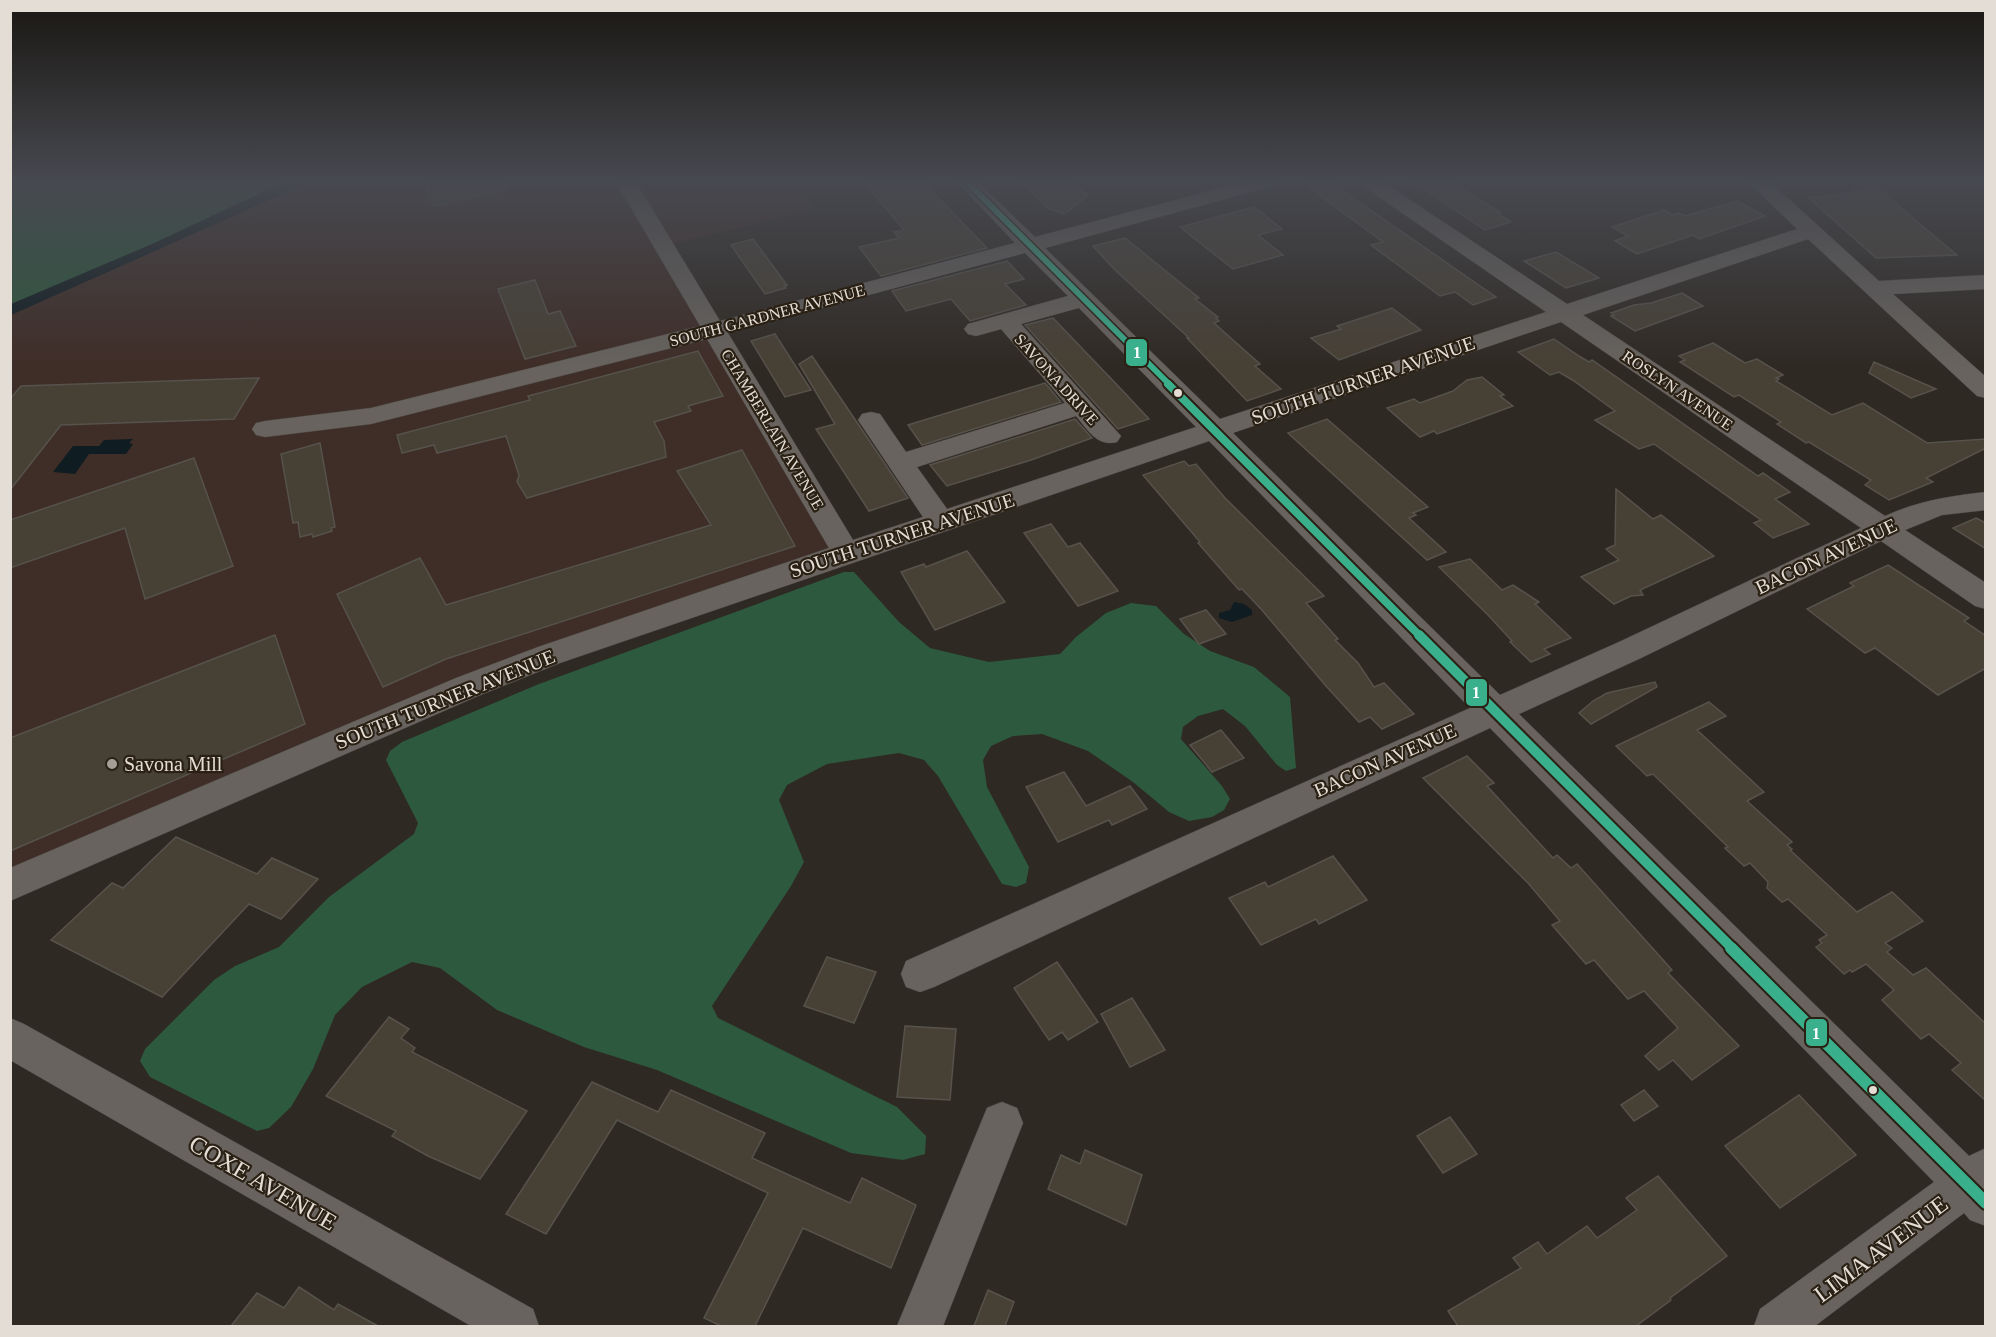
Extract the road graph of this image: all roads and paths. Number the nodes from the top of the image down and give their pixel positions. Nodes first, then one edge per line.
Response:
1 (663, 244) edge
2 (1038, 244) edge
3 (1462, 244) edge
4 (1770, 244) edge
5 (1826, 244) edge
6 (1032, 246) junction
7 (1986, 282) edge
8 (1873, 288) junction
9 (1084, 299) junction
10 (1563, 313) junction
11 (1006, 321) junction
12 (976, 329) dead end
13 (713, 330) junction
14 (1986, 391) edge
15 (1081, 406) junction
16 (871, 420) dead end
17 (265, 429) dead end
18 (1215, 430) junction
19 (1108, 436) dead end
20 (900, 463) junction
21 (1986, 501) edge
22 (941, 522) junction
23 (1884, 530) junction
24 (846, 553) junction
25 (1986, 598) edge
26 (1494, 711) junction
27 (10, 885) edge
28 (920, 974) dead end
29 (10, 1038) edge
30 (1002, 1123) dead end
31 (1979, 1186) edge
32 (516, 1326) edge
33 (920, 1326) edge
34 (1777, 1326) edge

1 - 13 street, CHAMBERLAIN AVENUE
2 - 6 street, SOUTH GARDNER AVENUE
3 - 10 street, ROSLYN AVENUE
4 - 10 street, SOUTH TURNER AVENUE
5 - 8 street
6 - 9 street
6 - 13 street, SOUTH GARDNER AVENUE
7 - 8 street
8 - 14 street
9 - 11 street
9 - 18 street
10 - 18 street, SOUTH TURNER AVENUE
10 - 23 street, ROSLYN AVENUE
11 - 12 street
11 - 15 street, SAVONA DRIVE
13 - 17 street, SOUTH GARDNER AVENUE
13 - 24 street, CHAMBERLAIN AVENUE
15 - 19 street, SAVONA DRIVE
15 - 20 street
16 - 20 street
18 - 22 street, SOUTH TURNER AVENUE
18 - 26 street
20 - 22 street
21 - 23 street, BACON AVENUE
22 - 24 street, SOUTH TURNER AVENUE
23 - 25 street, ROSLYN AVENUE
23 - 26 street, BACON AVENUE
24 - 27 street, SOUTH TURNER AVENUE
26 - 28 street, BACON AVENUE
26 - 31 street
29 - 32 street, COXE AVENUE
30 - 33 street
31 - 34 street, LIMA AVENUE

